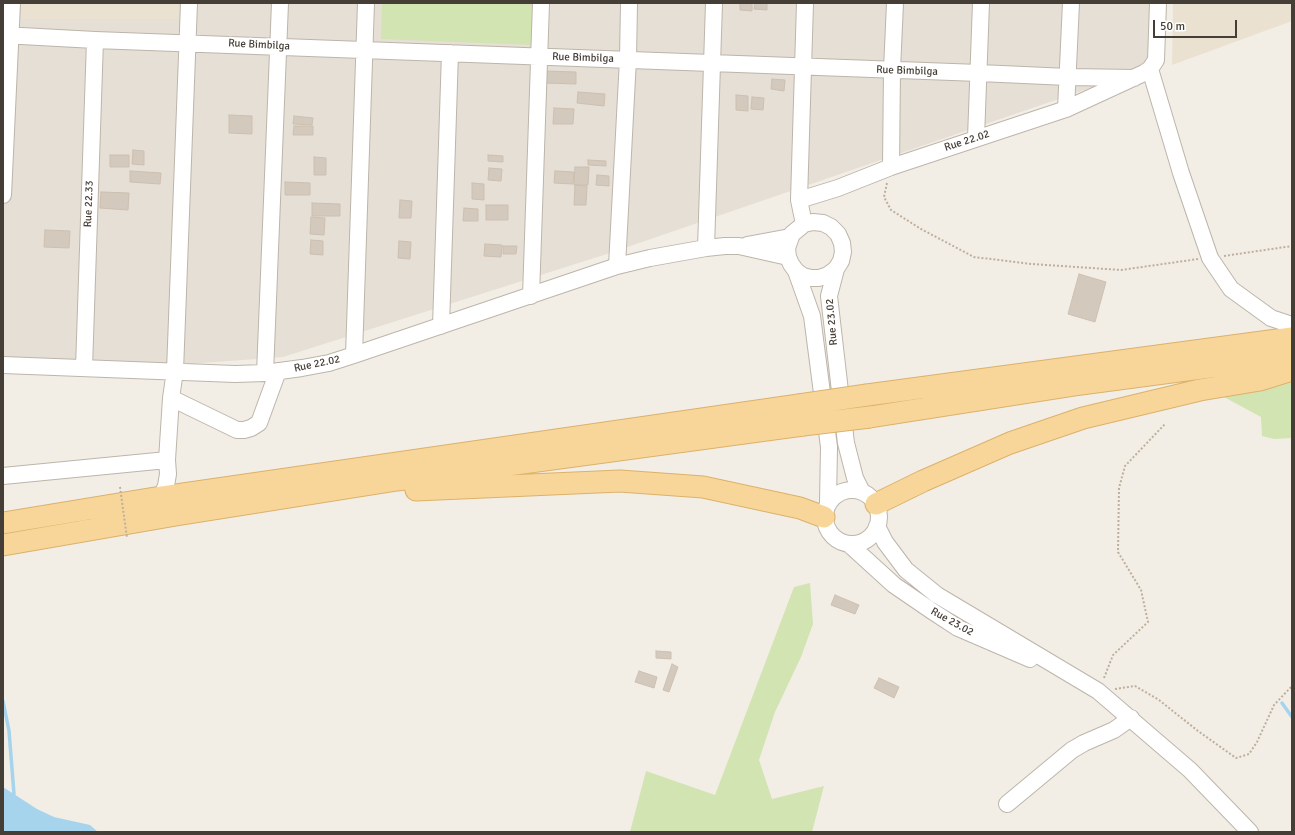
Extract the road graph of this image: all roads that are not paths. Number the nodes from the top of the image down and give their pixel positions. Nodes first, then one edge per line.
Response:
1 (12, 3) edge
2 (189, 3) edge
3 (280, 3) edge
4 (366, 3) edge
5 (541, 3) edge
6 (629, 3) edge
7 (714, 3) edge
8 (805, 3) edge
9 (895, 3) edge
10 (981, 3) edge
11 (1071, 3) edge
12 (1158, 3) edge
13 (7, 35) edge
14 (95, 40) junction
15 (188, 42) junction
16 (279, 46) junction
17 (364, 50) junction
18 (450, 53) junction
19 (539, 57) junction
20 (628, 60) junction
21 (712, 63) junction
22 (1153, 65) junction
23 (802, 67) junction
24 (892, 70) junction
25 (979, 74) junction
26 (1068, 77) junction
27 (1134, 78) junction
28 (1066, 109) junction
29 (976, 138) junction
30 (891, 166) junction
31 (3, 195) edge
32 (799, 200) junction
33 (804, 224) junction
34 (790, 237) junction
35 (739, 246) junction
36 (706, 248) junction
37 (788, 256) junction
38 (617, 266) junction
39 (836, 269) junction
40 (796, 271) junction
41 (531, 296) junction
42 (1292, 325) edge
43 (441, 326) junction
44 (1292, 338) edge
45 (354, 355) junction
46 (1292, 356) edge
47 (3, 365) edge
48 (84, 368) junction
49 (1292, 370) edge
50 (175, 371) junction
51 (271, 372) junction
52 (172, 398) junction
53 (801, 415) junction
54 (167, 460) junction
55 (3, 476) edge
56 (305, 495) junction
57 (162, 497) junction
58 (869, 498) junction
59 (826, 510) junction
60 (57, 514) junction
61 (3, 518) edge
62 (3, 523) edge
63 (877, 526) junction
64 (53, 536) junction
65 (849, 544) junction
66 (3, 545) edge
67 (3, 552) edge
68 (1070, 675) junction
69 (1132, 718) junction
70 (1007, 804) dead end
71 (1250, 832) edge

1 - 13 street
2 - 15 street
3 - 16 street
4 - 17 street
5 - 19 street
6 - 20 street
7 - 21 street
8 - 23 street
9 - 24 street
10 - 25 street
11 - 26 street
12 - 22 street
13 - 14 street, Rue Bimbilga
13 - 31 street
14 - 15 street, Rue Bimbilga
14 - 48 street, Rue 22.33
15 - 16 street, Rue Bimbilga
15 - 50 street
16 - 17 street, Rue Bimbilga
16 - 51 street
17 - 18 street, Rue Bimbilga
17 - 45 street
18 - 19 street, Rue Bimbilga
18 - 43 street
19 - 20 street, Rue Bimbilga
19 - 41 street
20 - 21 street, Rue Bimbilga
20 - 38 street
21 - 23 street, Rue Bimbilga
21 - 36 street
22 - 27 street
22 - 42 street
23 - 24 street, Rue Bimbilga
23 - 32 street
24 - 25 street, Rue Bimbilga
24 - 30 street
25 - 26 street, Rue Bimbilga
25 - 29 street
26 - 27 street, Rue Bimbilga
26 - 28 street
27 - 28 street, Rue 22.02
28 - 29 street, Rue 22.02
29 - 30 street, Rue 22.02
30 - 32 street, Rue 22.02
32 - 33 street
33 - 34 street
33 - 39 street, Rue 23.02
34 - 35 street
34 - 37 street
35 - 36 street
35 - 37 street
36 - 38 street
37 - 40 street, Rue 23.02
38 - 41 street, Rue 22.02
39 - 40 street
39 - 58 street, Rue 23.02
40 - 59 street, Rue 23.02
41 - 43 street, Rue 22.02
43 - 45 street, Rue 22.02
44 - 53 main road, bridge
45 - 51 street, Rue 22.02
46 - 53 main road, bridge
47 - 48 street, Rue 22.02
48 - 50 street, Rue 22.02
49 - 58 main road
50 - 51 street, Rue 22.02
50 - 52 street
51 - 52 street
52 - 54 street
53 - 56 main road
53 - 57 main road
54 - 55 street
54 - 57 street
56 - 59 main road
56 - 64 main road
57 - 60 main road
58 - 59 street
58 - 63 street, Rue 23.02
59 - 65 street, Rue 23.02
60 - 61 main road
60 - 62 main road
63 - 65 street
63 - 68 street, Rue 23.02
64 - 66 main road
64 - 67 main road
65 - 68 street, Rue 23.02
68 - 69 street, Rue 23.02
69 - 70 street
69 - 71 street, Rue 23.02

